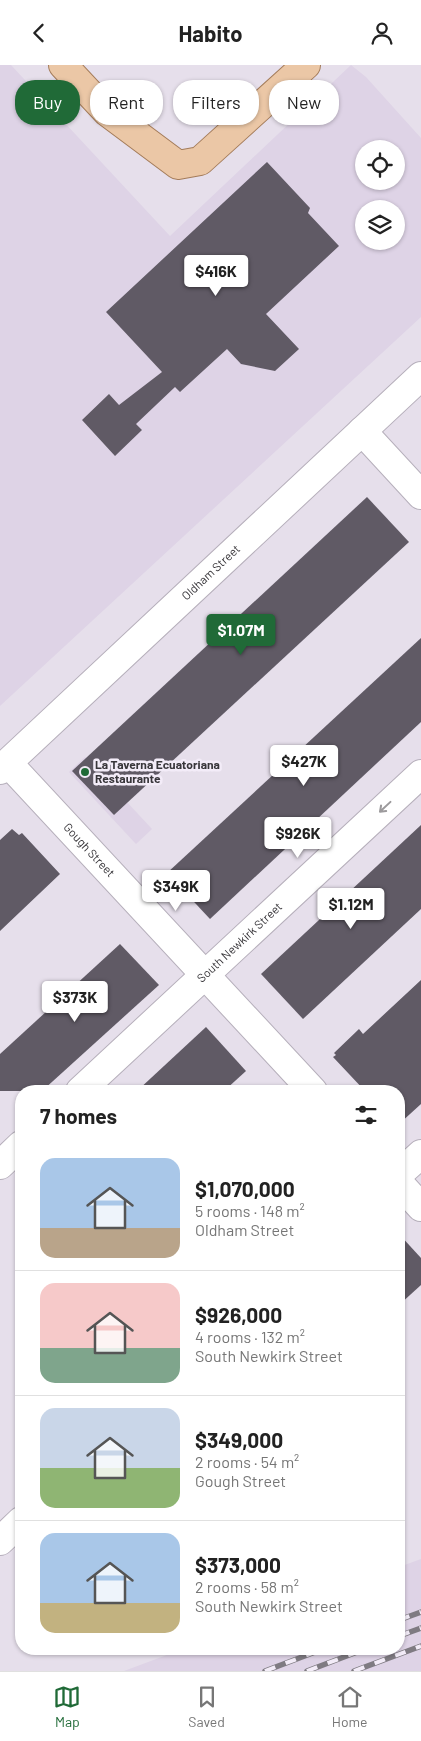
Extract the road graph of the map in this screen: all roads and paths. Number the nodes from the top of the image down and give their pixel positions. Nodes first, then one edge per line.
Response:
1 (63, 65) edge
2 (306, 65) edge
3 (421, 376) edge
4 (362, 431) junction
5 (421, 495) edge
6 (4, 767) edge
7 (421, 774) edge
8 (206, 975) junction
9 (87, 1085) edge
10 (307, 1085) edge
11 (15, 1151) edge
12 (421, 1154) edge
13 (0, 1165) edge
14 (405, 1169) edge
15 (405, 1190) edge
16 (421, 1207) edge
17 (15, 1527) edge
18 (0, 1541) edge

1 - 2 main road
3 - 4 street, Oldham Street
4 - 5 street
4 - 6 street, Oldham Street
6 - 8 street, Gough Street
7 -> 8 street, South Newkirk Street
8 - 9 street, South Newkirk Street
8 - 10 street, Gough Street
11 - 13 street
12 - 14 street
15 - 16 street
17 - 18 street

